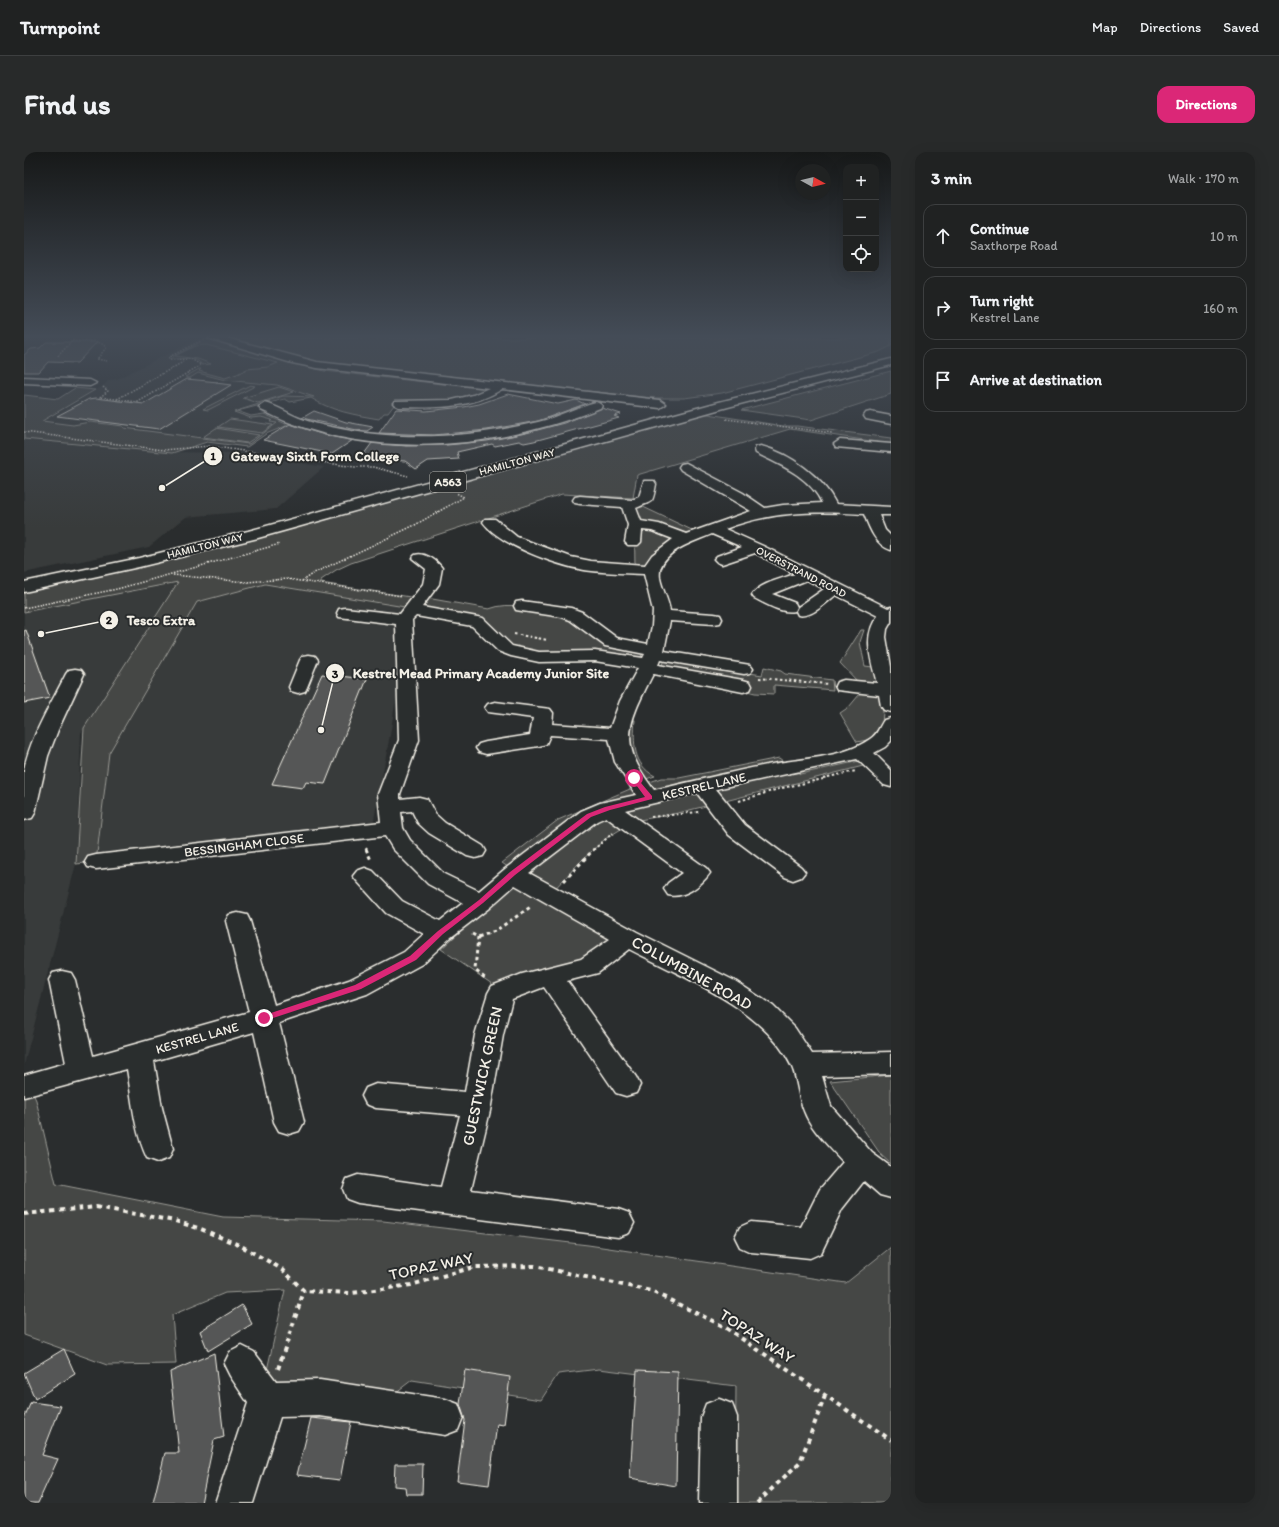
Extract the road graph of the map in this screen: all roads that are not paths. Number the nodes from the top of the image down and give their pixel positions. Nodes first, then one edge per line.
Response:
1 (462, 401) edge
2 (634, 401) edge
3 (737, 401) edge
4 (280, 403) dead end
5 (399, 403) dead end
6 (422, 404) junction
7 (660, 404) dead end
8 (596, 406) dead end
9 (870, 416) dead end
10 (891, 420) edge
11 (415, 439) junction
12 (838, 439) road end
13 (891, 448) edge
14 (761, 450) dead end
15 (686, 467) dead end
16 (649, 484) dead end
17 (580, 500) dead end
18 (632, 504) junction
19 (830, 508) junction
20 (870, 510) junction
21 (891, 511) edge
22 (763, 512) junction
23 (490, 522) dead end
24 (635, 525) junction
25 (713, 529) junction
26 (686, 539) junction
27 (632, 542) dead end
28 (891, 545) edge
29 (755, 548) junction
30 (420, 558) dead end
31 (722, 559) dead end
32 (652, 570) junction
33 (808, 574) junction
34 (24, 587) edge
35 (835, 589) junction
36 (522, 606) dead end
37 (408, 609) junction
38 (345, 613) dead end
39 (890, 613) edge
40 (662, 615) junction
41 (714, 619) dead end
42 (309, 660) dead end
43 (652, 660) junction
44 (75, 674) dead end
45 (744, 678) dead end
46 (844, 686) dead end
47 (298, 687) dead end
48 (889, 698) edge
49 (495, 708) dead end
50 (891, 724) edge
51 (542, 729) junction
52 (619, 734) junction
53 (486, 748) dead end
54 (861, 752) junction
55 (891, 781) edge
56 (703, 786) junction
57 (649, 798) junction
58 (389, 806) junction
59 (608, 808) junction
60 (24, 813) edge
61 (392, 828) junction
62 (475, 851) dead end
63 (96, 862) dead end
64 (370, 870) road end
65 (793, 872) dead end
66 (513, 874) junction
67 (676, 889) dead end
68 (481, 902) junction
69 (238, 921) dead end
70 (446, 928) junction
71 (628, 938) junction
72 (550, 976) junction
73 (62, 980) dead end
74 (264, 1018) junction
75 (139, 1055) junction
76 (891, 1063) edge
77 (806, 1065) junction
78 (82, 1071) junction
79 (626, 1085) dead end
80 (24, 1086) edge
81 (376, 1096) dead end
82 (477, 1105) junction
83 (289, 1122) dead end
84 (158, 1149) dead end
85 (861, 1162) junction
86 (891, 1185) edge
87 (358, 1189) dead end
88 (458, 1203) junction
89 (618, 1223) dead end
90 (751, 1237) dead end
91 (242, 1364) dead end
92 (266, 1399) junction
93 (719, 1417) dead end
94 (445, 1418) dead end
95 (234, 1503) edge
96 (718, 1503) edge

1 - 6 main road
2 - 7 main road
3 - 34 main road, HAMILTON WAY / A563
4 - 11 main road
5 - 6 main road
6 - 11 main road
8 - 11 main road
9 - 10 main road
12 - 13 main road
14 - 19 main road
15 - 22 main road
16 - 18 main road
17 - 18 main road
18 - 24 main road
19 - 20 main road
19 - 22 main road
20 - 21 main road
20 - 28 main road
22 - 25 main road
23 - 32 main road
24 - 26 main road
24 - 27 main road
25 - 26 main road
25 - 29 main road, OVERSTRAND ROAD
26 - 32 main road
29 - 31 main road
29 - 33 main road, OVERSTRAND ROAD
30 - 37 main road
32 - 40 main road
33 - 35 main road, OVERSTRAND ROAD
33 - 35 main road
35 - 39 main road, OVERSTRAND ROAD
36 - 43 main road
37 - 38 main road
37 - 43 main road
37 - 58 main road
39 - 48 main road
40 - 41 main road
40 - 43 main road
42 - 47 main road
43 - 45 main road
43 - 52 main road
44 - 60 main road
46 - 48 main road
49 - 51 main road
50 - 54 main road, KESTREL LANE
51 - 52 main road
51 - 53 main road
52 - 57 main road
54 - 55 main road
54 - 56 main road, KESTREL LANE
56 - 57 main road, KESTREL LANE
56 - 65 main road
57 - 59 main road, KESTREL LANE
58 - 61 main road
58 - 62 main road
59 - 66 main road, KESTREL LANE
59 - 67 main road
61 - 63 main road, BESSINGHAM CLOSE
61 - 68 main road
64 - 70 main road
66 - 68 main road, KESTREL LANE
66 - 71 main road, COLUMBINE ROAD
68 - 70 main road, KESTREL LANE
69 - 74 main road
70 - 74 main road, KESTREL LANE
71 - 72 main road, GUESTWICK GREEN
71 - 77 main road, COLUMBINE ROAD
72 - 79 main road
72 - 82 main road, GUESTWICK GREEN
73 - 78 main road
74 - 75 main road, KESTREL LANE
74 - 83 main road
75 - 78 main road, KESTREL LANE
75 - 84 main road
76 - 77 main road
77 - 85 main road, COLUMBINE ROAD
78 - 80 main road, KESTREL LANE
81 - 82 main road
82 - 88 main road, GUESTWICK GREEN
85 - 86 main road, COLUMBINE ROAD
85 - 90 main road
87 - 88 main road
88 - 89 main road
91 - 92 main road
92 - 94 main road
92 - 95 main road
93 - 96 main road

